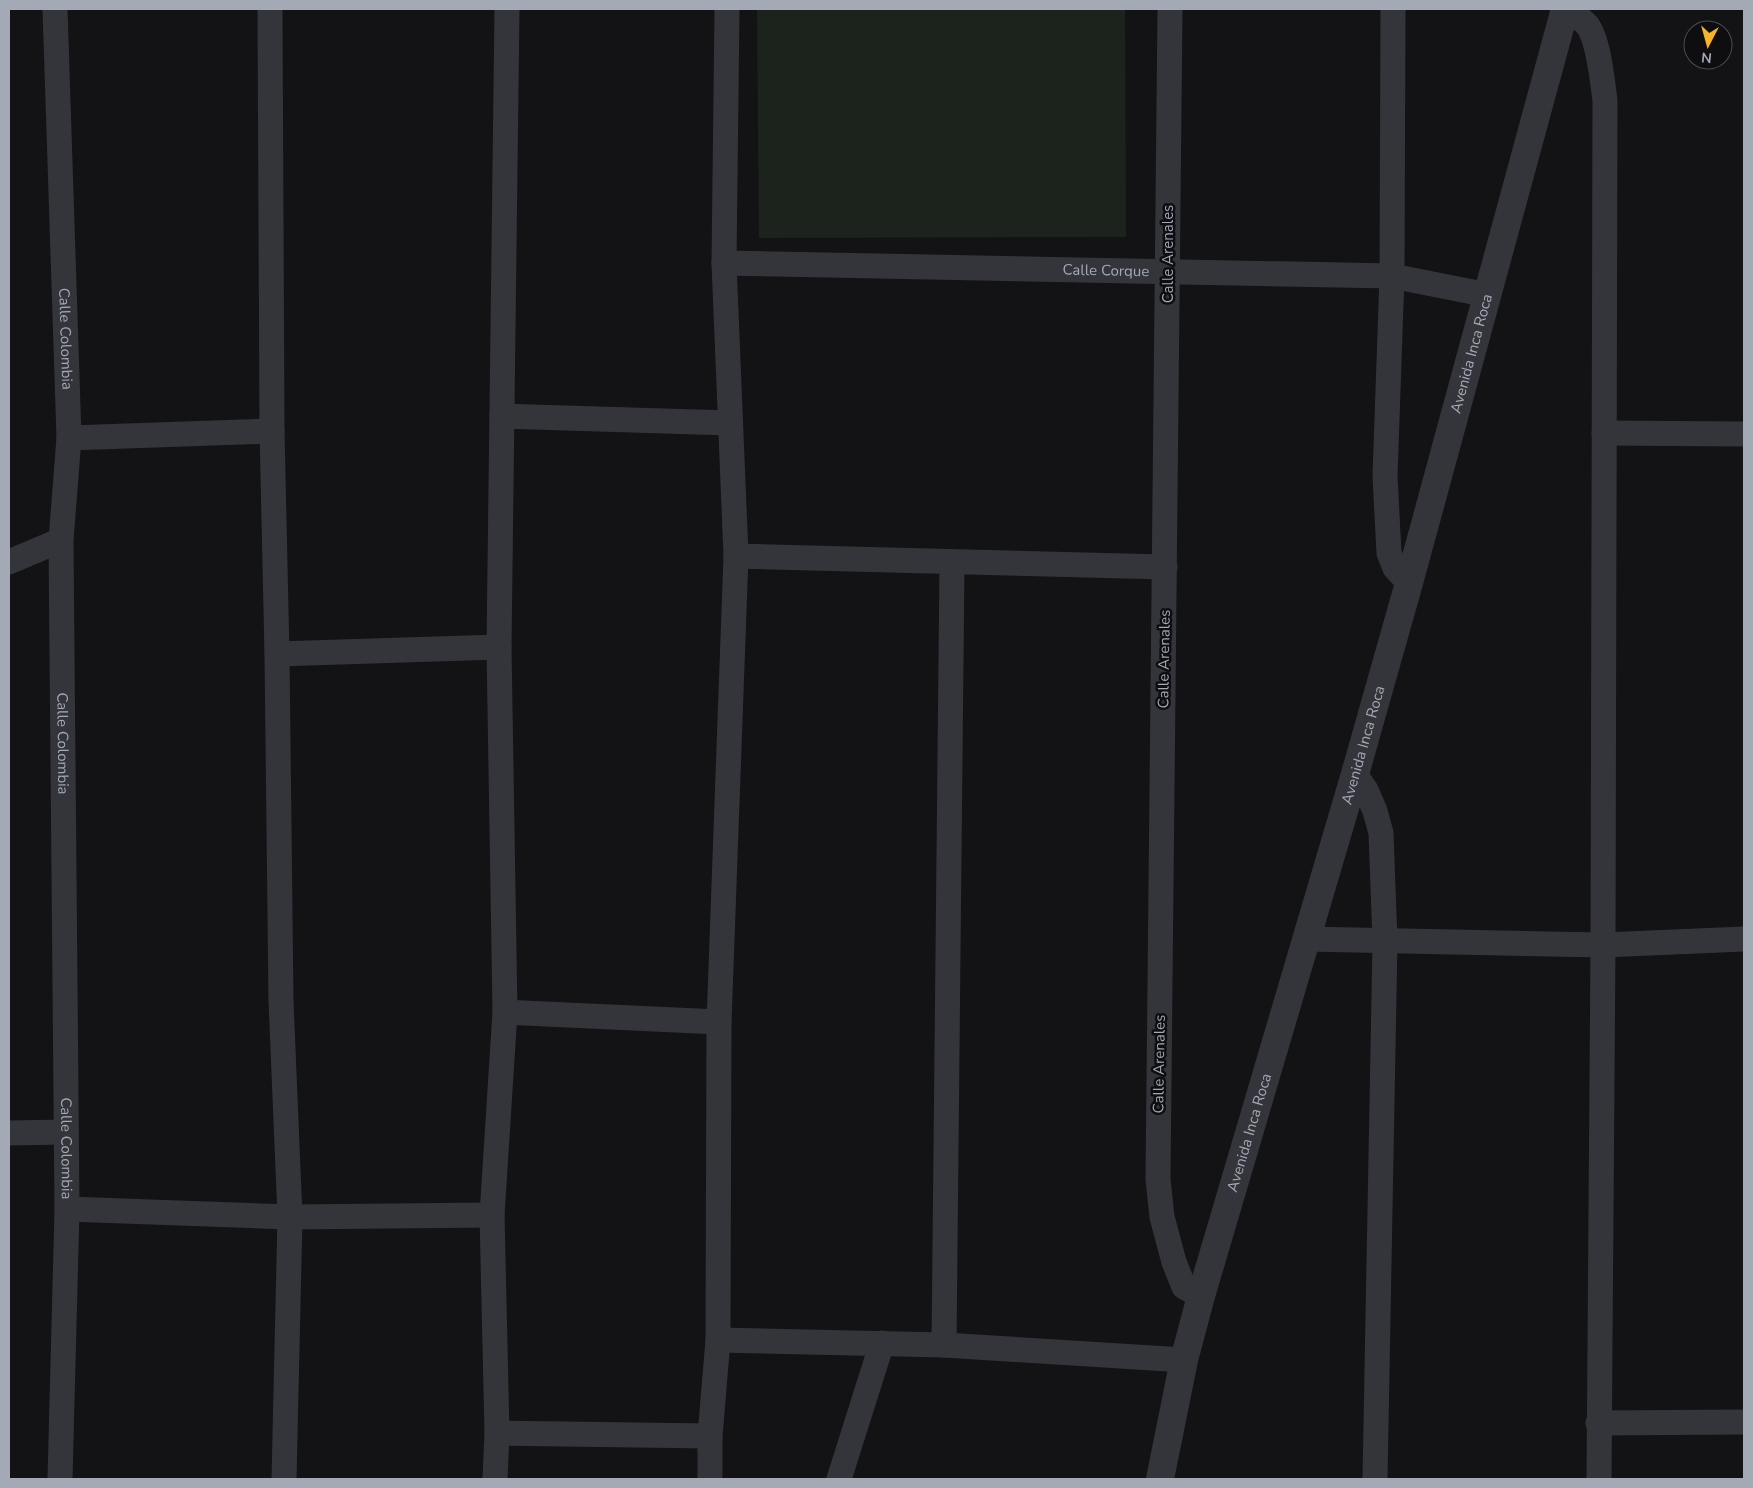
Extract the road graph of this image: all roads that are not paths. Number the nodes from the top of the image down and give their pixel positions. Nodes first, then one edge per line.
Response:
1 (55, 9) edge
2 (270, 9) edge
3 (507, 9) edge
4 (727, 9) edge
5 (1170, 9) edge
6 (1393, 9) edge
7 (1566, 9) edge
8 (724, 262) junction
9 (1168, 273) junction
10 (1392, 276) junction
11 (1488, 295) junction
12 (502, 416) junction
13 (730, 424) junction
14 (272, 431) junction
15 (1604, 433) junction
16 (1744, 434) edge
17 (69, 438) junction
18 (61, 540) junction
19 (736, 556) junction
20 (9, 562) edge
21 (952, 562) junction
22 (1165, 567) junction
23 (1409, 583) junction
24 (499, 647) junction
25 (277, 654) junction
26 (1355, 774) junction
27 (1306, 939) junction
28 (1744, 939) edge
29 (1385, 941) junction
30 (1603, 945) junction
31 (505, 1012) junction
32 (720, 1022) junction
33 (66, 1132) junction
34 (9, 1133) edge
35 (66, 1208) junction
36 (492, 1215) junction
37 (290, 1217) junction
38 (1201, 1296) junction
39 (718, 1340) junction
40 (882, 1343) junction
41 (944, 1345) junction
42 (1184, 1360) junction
43 (1744, 1422) edge
44 (1598, 1423) junction
45 (497, 1433) junction
46 (710, 1436) junction
47 (60, 1479) edge
48 (284, 1479) edge
49 (495, 1479) edge
50 (710, 1479) edge
51 (839, 1479) edge
52 (1160, 1479) edge
53 (1375, 1479) edge
54 (1599, 1479) edge

1 - 17 street, Calle Colombia
2 - 14 street
3 - 12 street
4 - 8 street
5 - 9 street, Calle Arenales
6 - 10 street
7 - 11 street, Avenida Inca Roca
7 - 15 street
8 - 9 street, Calle Corque
8 - 13 street
9 - 10 street, Calle Corque
9 - 22 street, Calle Arenales
10 - 11 street, Calle Corque
10 - 23 street
11 - 23 street, Avenida Inca Roca
12 - 13 street
12 - 24 street
13 - 19 street
14 - 17 street
14 - 25 street
15 - 16 street
15 - 30 street
17 - 18 street, Calle Colombia
18 - 20 street
18 - 33 street, Calle Colombia
19 - 21 street
19 - 32 street
21 - 22 street
21 - 41 street
22 - 38 street, Calle Arenales
23 - 26 street, Avenida Inca Roca
24 - 25 street
24 - 31 street
25 - 37 street
26 - 27 street, Avenida Inca Roca
26 - 29 street
27 - 29 street
27 - 38 street, Avenida Inca Roca
28 - 30 street
29 - 30 street
29 - 53 street
30 - 44 street
31 - 32 street
31 - 36 street
32 - 39 street
33 - 34 street
33 - 35 street, Calle Colombia
35 - 37 street
35 - 47 street, Calle Colombia
36 - 37 street
36 - 45 street
37 - 48 street
38 - 42 street, Avenida Inca Roca
39 - 40 street
39 - 46 street
40 - 41 street
40 - 51 street
41 - 42 street
42 - 52 street, Avenida Inca Roca
43 - 44 street
44 - 54 street
45 - 46 street
45 - 49 street
46 - 50 street

